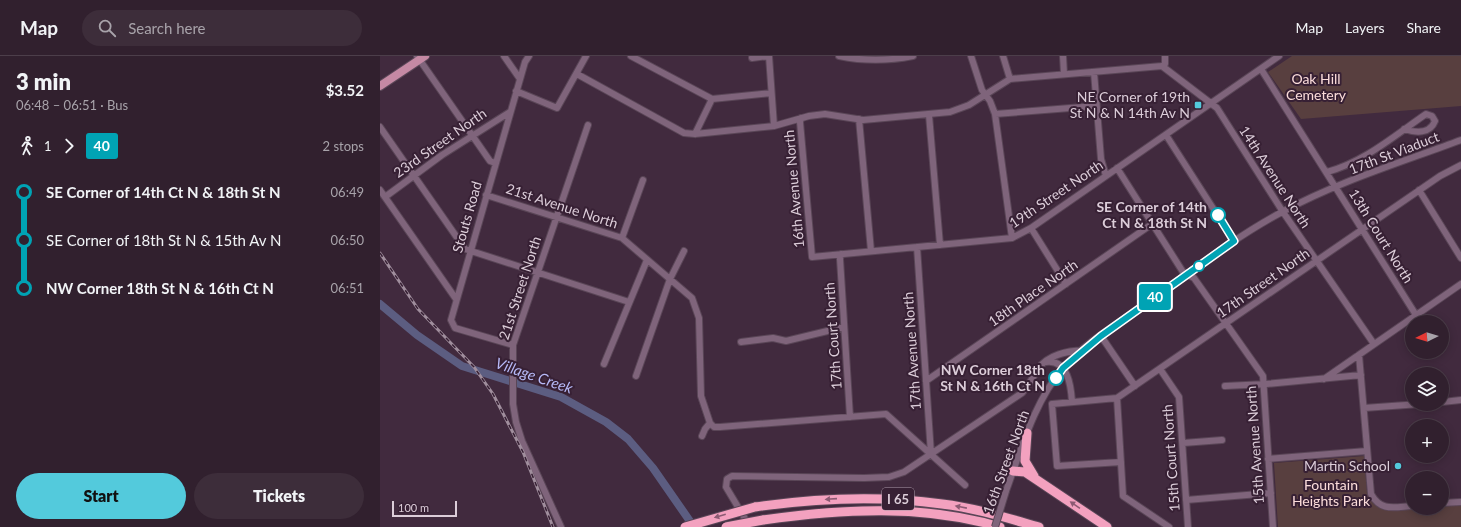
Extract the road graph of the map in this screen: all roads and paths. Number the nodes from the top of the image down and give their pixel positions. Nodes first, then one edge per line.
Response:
1 (504, 56) edge
2 (529, 56) edge
3 (586, 56) edge
4 (631, 56) edge
5 (769, 56) edge
6 (839, 56) edge
7 (913, 56) edge
8 (971, 56) edge
9 (1003, 56) edge
10 (1063, 56) edge
11 (1165, 56) edge
12 (1279, 56) edge
13 (420, 57) edge
14 (639, 58) edge
15 (752, 58) dead end
16 (1162, 66) junction
17 (1261, 69) junction
18 (1094, 72) junction
19 (577, 74) junction
20 (1064, 74) junction
21 (520, 79) junction
22 (1010, 79) junction
23 (380, 86) edge
24 (516, 91) junction
25 (771, 93) junction
26 (985, 95) junction
27 (712, 99) junction
28 (1211, 103) junction
29 (1096, 106) junction
30 (510, 112) junction
31 (995, 114) junction
32 (929, 115) junction
33 (801, 118) junction
34 (859, 119) junction
35 (588, 125) dead end
36 (774, 126) junction
37 (380, 127) edge
38 (1404, 130) junction
39 (694, 134) junction
40 (472, 135) junction
41 (1166, 135) junction
42 (1461, 140) edge
43 (496, 163) junction
44 (1461, 165) edge
45 (1117, 168) junction
46 (1327, 172) junction
47 (413, 176) junction
48 (1106, 176) junction
49 (643, 180) dead end
50 (1336, 188) junction
51 (380, 190) edge
52 (1419, 190) junction
53 (486, 195) junction
54 (385, 197) junction
55 (1283, 212) junction
56 (556, 216) junction
57 (1152, 224) junction
58 (1031, 228) junction
59 (1362, 229) junction
60 (622, 238) junction
61 (1012, 238) junction
62 (1234, 241) junction
63 (940, 245) junction
64 (917, 247) junction
65 (470, 251) junction
66 (684, 251) dead end
67 (871, 251) junction
68 (841, 254) junction
69 (812, 257) joint
70 (1461, 258) edge
71 (647, 260) junction
72 (1316, 261) junction
73 (538, 272) junction
74 (1187, 275) junction
75 (670, 279) junction
76 (1066, 284) junction
77 (1461, 284) edge
78 (456, 300) junction
79 (629, 302) junction
80 (1416, 315) joint
81 (1226, 323) junction
82 (1405, 323) edge
83 (844, 327) junction
84 (1101, 336) junction
85 (741, 342) dead end
86 (1374, 344) junction
87 (512, 345) junction
88 (1084, 350) junction
89 (1359, 354) junction
90 (1045, 362) junction
91 (604, 364) dead end
92 (1063, 368) junction
93 (1160, 369) junction
94 (636, 376) dead end
95 (1361, 376) junction
96 (1324, 379) junction
97 (926, 381) junction
98 (1263, 383) junction
99 (1135, 386) junction
100 (1224, 386) dead end
101 (1117, 398) junction
102 (1461, 400) edge
103 (1449, 401) edge
104 (1072, 402) junction
105 (1405, 405) edge
106 (1364, 408) junction
107 (850, 417) junction
108 (710, 423) junction
109 (1027, 432) junction
110 (702, 436) dead end
111 (1222, 440) dead end
112 (1183, 443) junction
113 (1367, 451) junction
114 (931, 454) junction
115 (1268, 459) junction
116 (1121, 462) junction
117 (1013, 471) junction
118 (1037, 480) junction
119 (965, 485) dead end
120 (1271, 492) junction
121 (1186, 500) junction
122 (1461, 502) edge
123 (1449, 503) edge
124 (1405, 507) edge
125 (561, 527) edge
126 (686, 527) edge
127 (726, 527) edge
128 (750, 527) edge
129 (995, 527) edge
130 (1000, 527) edge
131 (1039, 527) edge
132 (1107, 527) edge
133 (1169, 527) edge
134 (1188, 527) edge
135 (1273, 527) edge

1 - 21 street
2 - 21 street, Stouts Road
3 - 19 street
4 - 14 street
5 - 15 street
5 - 25 street, 16th Avenue North
6 - 7 street
8 - 26 street
9 - 22 street
10 - 20 street
11 - 16 street
12 - 17 street, 19th Street North
13 - 23 main road
13 - 40 street
14 - 27 street
16 - 18 street
16 - 28 street, 14th Avenue North
17 - 28 street, 19th Street North
17 - 46 street, 13th Court North
18 - 20 street
18 - 29 street
19 - 24 street
19 - 39 street
20 - 22 street
21 - 24 street, Stouts Road
22 - 26 street
24 - 30 street, Stouts Road
25 - 27 street
25 - 36 street, 16th Avenue North
26 - 31 street
26 - 32 street
27 - 39 street
28 - 41 street, 19th Street North
28 - 55 street, 14th Avenue North
29 - 31 street
29 - 48 street
30 - 40 street, 23rd Street North
30 - 43 street, Stouts Road
31 - 61 street
32 - 34 street
32 - 63 street
33 - 34 street
33 - 36 street
33 - 69 street, 16th Avenue North
34 - 67 street
35 - 56 street, 21st Street North
36 - 39 street
37 - 47 street
38 - 38 street
38 - 46 street
40 - 43 street
40 - 47 street, 23rd Street North
41 - 45 street, 19th Street North
41 - 62 street
42 - 50 street, 17th St Viaduct
43 - 53 street, Stouts Road
44 - 52 street, 17th Street North
45 - 48 street, 19th Street North
45 - 57 street, 15th Avenue North
46 - 50 street, 13th Court North
47 - 54 street, 23rd Street North
47 - 65 street
48 - 58 street, 19th Street North
49 - 60 street
50 - 55 street, 17th St Viaduct
50 - 59 street, 13th Court North
51 - 54 street
52 - 59 street, 17th Street North
52 - 70 street
53 - 56 street, 21st Avenue North
53 - 65 street, Stouts Road
54 - 78 street
55 - 62 street, 17th St Viaduct
55 - 72 street, 14th Avenue North
56 - 60 street, 21st Avenue North
56 - 73 street, 21st Street North
57 - 74 street, 15th Avenue North
57 - 76 street, 18th Place North
58 - 61 street, 19th Street North
58 - 76 street
59 - 72 street, 17th Street North
59 - 80 street, 13th Court North
60 - 71 street, 21st Avenue North
61 - 63 street, 19th Street North
62 - 74 street, 17th St Viaduct
63 - 64 street, 19th Street North
64 - 67 street, 19th Street North
64 - 97 street, 17th Avenue North
65 - 73 street
65 - 78 street, Stouts Road
66 - 75 street
67 - 68 street, 19th Street North
68 - 69 street, 19th Street North
68 - 83 street, 17th Court North
71 - 75 street, 21st Avenue North
71 - 79 street
72 - 81 street, 17th Street North
72 - 86 street, 14th Avenue North
73 - 79 street
73 - 87 street, 21st Street North
74 - 81 street, 15th Avenue North
74 - 84 street, 16th Street North
75 - 94 street
75 - 108 street, 21st Avenue North
76 - 97 street, 18th Place North
77 - 80 street
78 - 87 street, Stouts Road
79 - 91 street
81 - 93 street, 17th Street North
81 - 98 street, 15th Avenue North
82 - 86 street
83 - 85 street
83 - 107 street, 17th Court North
84 - 88 street, 16th Street North
84 - 99 street
86 - 89 street
87 - 125 street, 21st Street North
88 - 90 street
88 - 92 street, 16th Street North
89 - 95 street
89 - 96 street
90 - 92 street
90 - 114 street
92 - 104 street
92 - 109 street, 16th Street North
93 - 99 street, 17th Street North
93 - 112 street, 15th Court North
95 - 96 street
95 - 106 street
96 - 98 street
97 - 114 street, 17th Avenue North
98 - 100 street
98 - 115 street, 15th Avenue North
99 - 101 street, 17th Street North
101 - 104 street, 17th Street North
101 - 116 street
102 - 103 street
104 - 116 street, 17th Street North
105 - 106 street
106 - 113 street
107 - 108 street
107 - 114 street
108 - 110 street
109 - 117 street, 16th Street North
109 - 118 highway
111 - 112 street
112 - 121 street, 15th Court North
113 - 115 street
113 - 124 street
114 - 119 street
114 - 128 street
115 - 120 street, 15th Avenue North
116 - 133 street
117 - 118 highway
117 - 129 street, 16th Street North, bridge
132 -> 118 highway
120 - 121 street
120 - 135 street, 15th Avenue North
121 - 134 street, 15th Court North
122 - 123 street
131 -> 126 highway, I 65, bridge
127 - 130 highway, I 65, bridge

